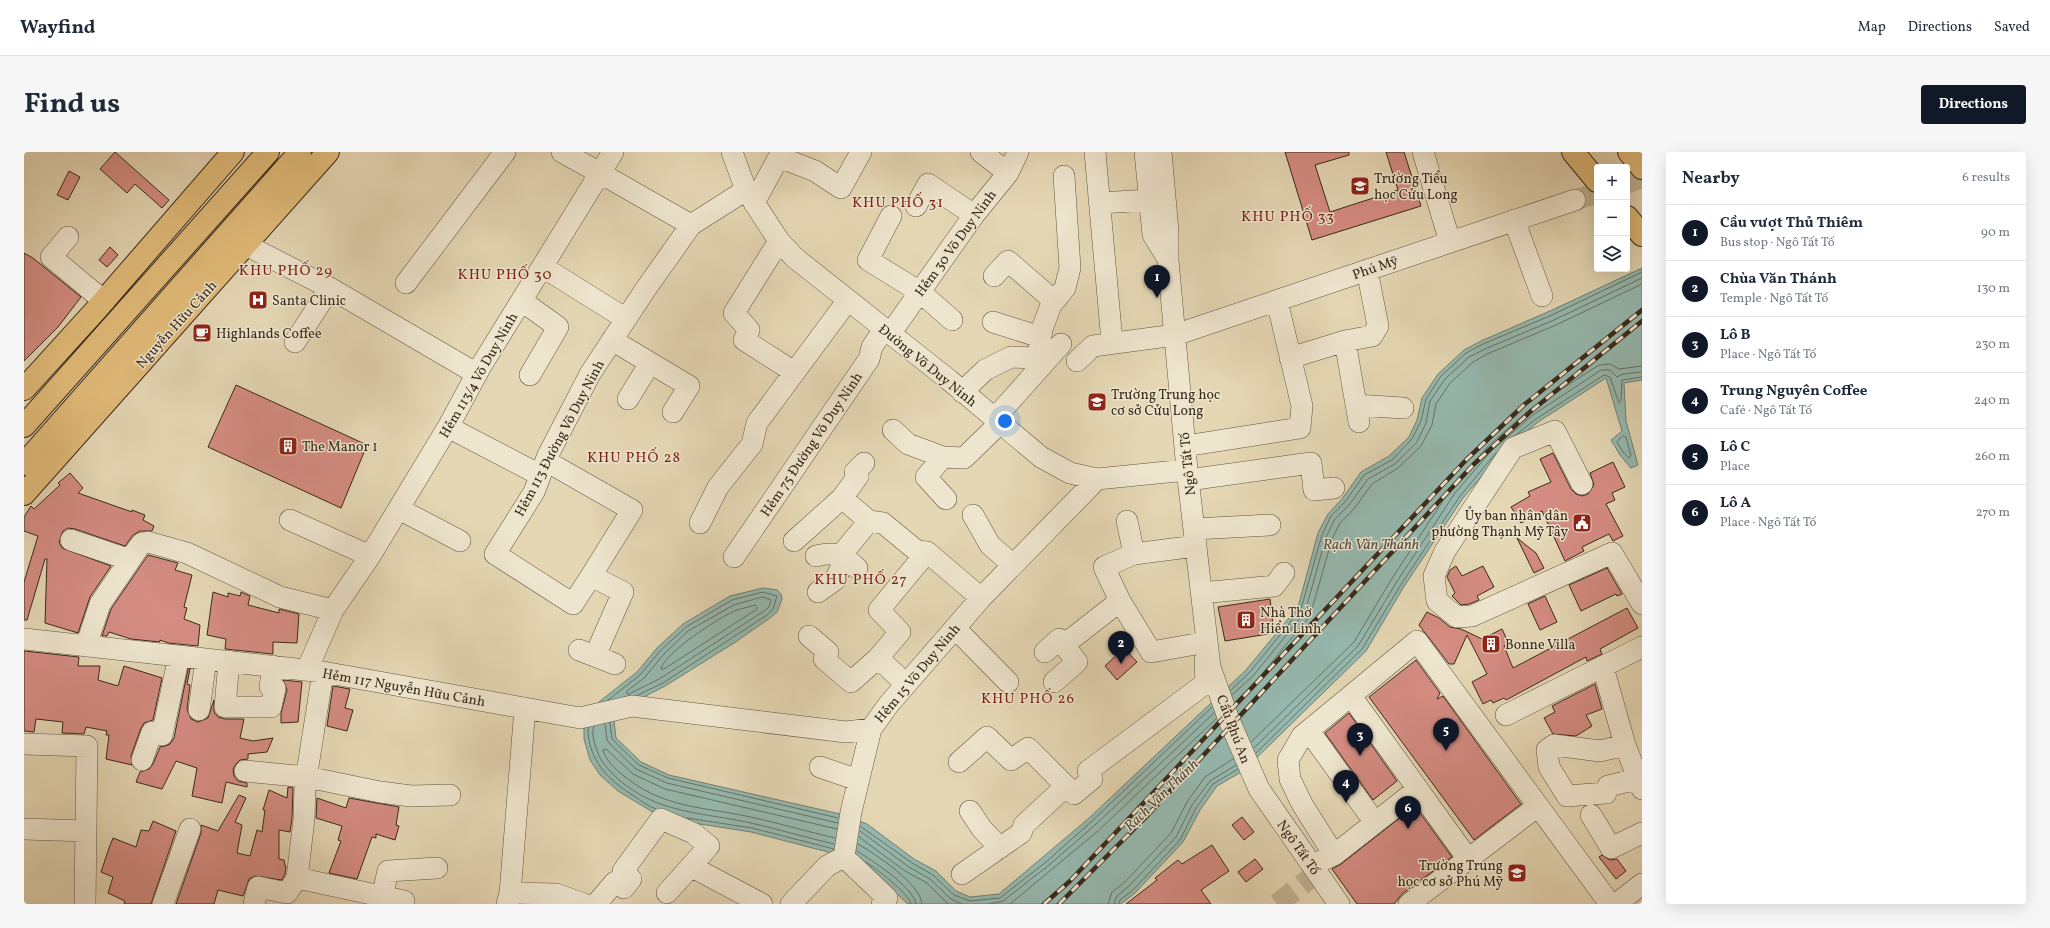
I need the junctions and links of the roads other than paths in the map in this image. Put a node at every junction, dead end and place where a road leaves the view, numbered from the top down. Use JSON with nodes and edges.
{"nodes":[{"id":1,"x":233,"y":152,"type":"edge"},
{"id":2,"x":268,"y":152,"type":"edge"},
{"id":3,"x":300,"y":152,"type":"edge"},
{"id":4,"x":328,"y":152,"type":"edge"},
{"id":5,"x":505,"y":152,"type":"edge"},
{"id":6,"x":562,"y":152,"type":"edge"},
{"id":7,"x":613,"y":152,"type":"edge"},
{"id":8,"x":732,"y":152,"type":"edge"},
{"id":9,"x":861,"y":152,"type":"edge"},
{"id":10,"x":981,"y":152,"type":"edge"},
{"id":11,"x":1018,"y":152,"type":"edge"},
{"id":12,"x":1095,"y":152,"type":"edge"},
{"id":13,"x":1145,"y":152,"type":"edge"},
{"id":14,"x":1161,"y":152,"type":"edge"},
{"id":15,"x":1176,"y":152,"type":"edge"},
{"id":16,"x":1423,"y":152,"type":"edge"},
{"id":17,"x":1573,"y":152,"type":"edge"},
{"id":18,"x":1629,"y":152,"type":"edge"},
{"id":19,"x":1642,"y":168,"type":"edge"},
{"id":20,"x":600,"y":173,"type":"junction"},
{"id":21,"x":1008,"y":173,"type":"junction"},
{"id":22,"x":1592,"y":175,"type":"edge"},
{"id":23,"x":1064,"y":176,"type":"dead end"},
{"id":24,"x":750,"y":196,"type":"junction"},
{"id":25,"x":193,"y":199,"type":"junction"},
{"id":26,"x":1149,"y":200,"type":"junction"},
{"id":27,"x":1575,"y":200,"type":"tunnel mouth"},
{"id":28,"x":1100,"y":204,"type":"junction"},
{"id":29,"x":916,"y":206,"type":"dead end"},
{"id":30,"x":974,"y":215,"type":"junction"},
{"id":31,"x":212,"y":216,"type":"junction"},
{"id":32,"x":891,"y":216,"type":"dead end"},
{"id":33,"x":1514,"y":220,"type":"junction"},
{"id":34,"x":1630,"y":221,"type":"edge"},
{"id":35,"x":691,"y":225,"type":"junction"},
{"id":36,"x":1642,"y":235,"type":"edge"},
{"id":37,"x":68,"y":237,"type":"dead end"},
{"id":38,"x":238,"y":238,"type":"junction"},
{"id":39,"x":779,"y":241,"type":"junction"},
{"id":40,"x":1450,"y":242,"type":"junction"},
{"id":41,"x":1168,"y":260,"type":"junction"},
{"id":42,"x":543,"y":267,"type":"junction"},
{"id":43,"x":1368,"y":270,"type":"junction"},
{"id":44,"x":994,"y":276,"type":"dead end"},
{"id":45,"x":406,"y":283,"type":"dead end"},
{"id":46,"x":330,"y":288,"type":"junction"},
{"id":47,"x":920,"y":292,"type":"junction"},
{"id":48,"x":1542,"y":296,"type":"dead end"},
{"id":49,"x":848,"y":300,"type":"junction"},
{"id":50,"x":104,"y":301,"type":"junction"},
{"id":51,"x":522,"y":301,"type":"junction"},
{"id":52,"x":1054,"y":301,"type":"junction"},
{"id":53,"x":1276,"y":301,"type":"junction"},
{"id":54,"x":626,"y":319,"type":"junction"},
{"id":55,"x":952,"y":320,"type":"dead end"},
{"id":56,"x":993,"y":322,"type":"dead end"},
{"id":57,"x":887,"y":331,"type":"junction"},
{"id":58,"x":1175,"y":335,"type":"junction"},
{"id":59,"x":1040,"y":337,"type":"junction"},
{"id":60,"x":612,"y":340,"type":"junction"},
{"id":61,"x":1345,"y":341,"type":"junction"},
{"id":62,"x":295,"y":342,"type":"dead end"},
{"id":63,"x":1112,"y":342,"type":"junction"},
{"id":64,"x":1062,"y":344,"type":"dead end"},
{"id":65,"x":1290,"y":358,"type":"junction"},
{"id":66,"x":1077,"y":362,"type":"dead end"},
{"id":67,"x":650,"y":363,"type":"junction"},
{"id":68,"x":1037,"y":365,"type":"junction"},
{"id":69,"x":794,"y":372,"type":"junction"},
{"id":70,"x":477,"y":374,"type":"junction"},
{"id":71,"x":530,"y":375,"type":"dead end"},
{"id":72,"x":24,"y":389,"type":"edge"},
{"id":73,"x":962,"y":392,"type":"junction"},
{"id":74,"x":628,"y":399,"type":"dead end"},
{"id":75,"x":1403,"y":408,"type":"dead end"},
{"id":76,"x":673,"y":412,"type":"dead end"},
{"id":77,"x":997,"y":421,"type":"junction"},
{"id":78,"x":24,"y":426,"type":"edge"},
{"id":79,"x":448,"y":427,"type":"junction"},
{"id":80,"x":893,"y":430,"type":"dead end"},
{"id":81,"x":1185,"y":446,"type":"junction"},
{"id":82,"x":943,"y":457,"type":"junction"},
{"id":83,"x":864,"y":463,"type":"dead end"},
{"id":84,"x":24,"y":464,"type":"edge"},
{"id":85,"x":543,"y":468,"type":"junction"},
{"id":86,"x":1187,"y":475,"type":"junction"},
{"id":87,"x":1097,"y":479,"type":"junction"},
{"id":88,"x":1582,"y":484,"type":"dead end"},
{"id":89,"x":1334,"y":488,"type":"dead end"},
{"id":90,"x":24,"y":494,"type":"edge"},
{"id":91,"x":842,"y":498,"type":"junction"},
{"id":92,"x":946,"y":499,"type":"dead end"},
{"id":93,"x":399,"y":509,"type":"junction"},
{"id":94,"x":973,"y":515,"type":"dead end"},
{"id":95,"x":290,"y":520,"type":"dead end"},
{"id":96,"x":869,"y":521,"type":"junction"},
{"id":97,"x":1127,"y":521,"type":"dead end"},
{"id":98,"x":700,"y":523,"type":"dead end"},
{"id":99,"x":1270,"y":525,"type":"dead end"},
{"id":100,"x":1195,"y":537,"type":"junction"},
{"id":101,"x":71,"y":540,"type":"dead end"},
{"id":102,"x":460,"y":541,"type":"dead end"},
{"id":103,"x":794,"y":541,"type":"dead end"},
{"id":104,"x":927,"y":552,"type":"junction"},
{"id":105,"x":1134,"y":554,"type":"junction"},
{"id":106,"x":370,"y":556,"type":"junction"},
{"id":107,"x":816,"y":556,"type":"dead end"},
{"id":108,"x":734,"y":557,"type":"dead end"},
{"id":109,"x":130,"y":560,"type":"junction"},
{"id":110,"x":850,"y":562,"type":"junction"},
{"id":111,"x":1012,"y":564,"type":"junction"},
{"id":112,"x":1284,"y":573,"type":"dead end"},
{"id":113,"x":591,"y":576,"type":"junction"},
{"id":114,"x":818,"y":592,"type":"dead end"},
{"id":115,"x":1201,"y":593,"type":"junction"},
{"id":116,"x":981,"y":598,"type":"junction"},
{"id":117,"x":1120,"y":601,"type":"junction"},
{"id":118,"x":1642,"y":604,"type":"edge"},
{"id":119,"x":333,"y":610,"type":"junction"},
{"id":120,"x":955,"y":628,"type":"junction"},
{"id":121,"x":808,"y":636,"type":"dead end"},
{"id":122,"x":24,"y":639,"type":"edge"},
{"id":123,"x":1207,"y":642,"type":"junction"},
{"id":124,"x":1065,"y":644,"type":"junction"},
{"id":125,"x":86,"y":646,"type":"junction"},
{"id":126,"x":1642,"y":648,"type":"edge"},
{"id":127,"x":1045,"y":652,"type":"dead end"},
{"id":128,"x":180,"y":656,"type":"junction"},
{"id":129,"x":878,"y":658,"type":"junction"},
{"id":130,"x":206,"y":659,"type":"junction"},
{"id":131,"x":229,"y":661,"type":"junction"},
{"id":132,"x":615,"y":664,"type":"dead end"},
{"id":133,"x":273,"y":666,"type":"junction"},
{"id":134,"x":1210,"y":667,"type":"joint"},
{"id":135,"x":1603,"y":667,"type":"junction"},
{"id":136,"x":315,"y":671,"type":"junction"},
{"id":137,"x":1008,"y":682,"type":"dead end"},
{"id":138,"x":1054,"y":682,"type":"dead end"},
{"id":139,"x":906,"y":684,"type":"junction"},
{"id":140,"x":1351,"y":696,"type":"junction"},
{"id":141,"x":525,"y":708,"type":"junction"},
{"id":142,"x":199,"y":710,"type":"dead end"},
{"id":143,"x":1506,"y":716,"type":"dead end"},
{"id":144,"x":580,"y":718,"type":"joint"},
{"id":145,"x":871,"y":729,"type":"junction"},
{"id":146,"x":1309,"y":730,"type":"junction"},
{"id":147,"x":24,"y":744,"type":"edge"},
{"id":148,"x":1625,"y":745,"type":"junction"},
{"id":149,"x":142,"y":760,"type":"dead end"},
{"id":150,"x":959,"y":762,"type":"dead end"},
{"id":151,"x":820,"y":767,"type":"dead end"},
{"id":152,"x":245,"y":771,"type":"dead end"},
{"id":153,"x":307,"y":776,"type":"junction"},
{"id":154,"x":858,"y":780,"type":"junction"},
{"id":155,"x":1414,"y":784,"type":"junction"},
{"id":156,"x":1640,"y":784,"type":"edge"},
{"id":157,"x":1066,"y":786,"type":"junction"},
{"id":158,"x":1259,"y":789,"type":"joint"},
{"id":159,"x":450,"y":795,"type":"dead end"},
{"id":160,"x":1538,"y":806,"type":"junction"},
{"id":161,"x":970,"y":811,"type":"dead end"},
{"id":162,"x":1368,"y":813,"type":"junction"},
{"id":163,"x":1591,"y":815,"type":"dead end"},
{"id":164,"x":24,"y":829,"type":"edge"},
{"id":165,"x":190,"y":829,"type":"dead end"},
{"id":166,"x":86,"y":830,"type":"junction"},
{"id":167,"x":1642,"y":833,"type":"edge"},
{"id":168,"x":1000,"y":848,"type":"junction"},
{"id":169,"x":1331,"y":850,"type":"junction"},
{"id":170,"x":844,"y":857,"type":"junction"},
{"id":171,"x":1468,"y":859,"type":"junction"},
{"id":172,"x":1312,"y":865,"type":"junction"},
{"id":173,"x":692,"y":867,"type":"junction"},
{"id":174,"x":437,"y":868,"type":"dead end"},
{"id":175,"x":962,"y":874,"type":"dead end"},
{"id":176,"x":297,"y":878,"type":"junction"},
{"id":177,"x":1642,"y":884,"type":"edge"},
{"id":178,"x":667,"y":894,"type":"dead end"},
{"id":179,"x":335,"y":895,"type":"edge"},
{"id":180,"x":382,"y":897,"type":"junction"},
{"id":181,"x":509,"y":898,"type":"edge"},
{"id":182,"x":404,"y":902,"type":"dead end"},
{"id":183,"x":85,"y":904,"type":"edge"},
{"id":184,"x":163,"y":904,"type":"edge"},
{"id":185,"x":254,"y":904,"type":"edge"},
{"id":186,"x":584,"y":904,"type":"edge"},
{"id":187,"x":596,"y":904,"type":"edge"},
{"id":188,"x":762,"y":904,"type":"edge"},
{"id":189,"x":791,"y":904,"type":"edge"},
{"id":190,"x":882,"y":904,"type":"edge"},
{"id":191,"x":1339,"y":904,"type":"edge"},
{"id":192,"x":1409,"y":904,"type":"edge"},
{"id":193,"x":1610,"y":904,"type":"edge"},
{"id":194,"x":1616,"y":904,"type":"edge"}],
"edges":[{"from":1,"to":25,"type":"main road"},
{"from":2,"to":31,"type":"main road"},
{"from":3,"to":38,"type":"main road","name":"Nguyễn Hữu Cảnh"},
{"from":4,"to":38,"type":"main road","name":"Nguyễn Hữu Cảnh"},
{"from":5,"to":45,"type":"street"},
{"from":6,"to":20,"type":"street"},
{"from":7,"to":20,"type":"street","name":"Hẻm 113/4 Võ Duy Ninh"},
{"from":8,"to":24,"type":"street","name":"Đường Võ Duy Ninh"},
{"from":9,"to":24,"type":"street"},
{"from":10,"to":21,"type":"street"},
{"from":11,"to":21,"type":"street","name":"Hẻm 30 Võ Duy Ninh"},
{"from":12,"to":28,"type":"street"},
{"from":13,"to":26,"type":"street","name":"Ngô Tất Tố"},
{"from":14,"to":41,"type":"street","name":"Ngô Tất Tố"},
{"from":15,"to":41,"type":"street"},
{"from":16,"to":40,"type":"street"},
{"from":17,"to":22,"type":"main road"},
{"from":18,"to":19,"type":"main road"},
{"from":20,"to":35,"type":"street"},
{"from":20,"to":42,"type":"street","name":"Hẻm 113/4 Võ Duy Ninh"},
{"from":21,"to":30,"type":"street","name":"Hẻm 30 Võ Duy Ninh"},
{"from":23,"to":52,"type":"street"},
{"from":24,"to":35,"type":"street","name":"Hẻm 113 Đường Võ Duy Ninh"},
{"from":24,"to":39,"type":"street","name":"Đường Võ Duy Ninh"},
{"from":25,"to":31,"type":"main road"},
{"from":25,"to":50,"type":"main road"},
{"from":26,"to":28,"type":"street"},
{"from":26,"to":41,"type":"street","name":"Ngô Tất Tố"},
{"from":27,"to":33,"type":"street","name":"Phú Mỹ"},
{"from":28,"to":63,"type":"street"},
{"from":29,"to":30,"type":"street"},
{"from":30,"to":47,"type":"street","name":"Hẻm 30 Võ Duy Ninh"},
{"from":31,"to":38,"type":"main road"},
{"from":31,"to":78,"type":"main road"},
{"from":32,"to":47,"type":"street"},
{"from":33,"to":40,"type":"street","name":"Phú Mỹ"},
{"from":33,"to":48,"type":"street"},
{"from":34,"to":36,"type":"main road"},
{"from":35,"to":54,"type":"street","name":"Hẻm 113 Đường Võ Duy Ninh"},
{"from":37,"to":50,"type":"street"},
{"from":38,"to":46,"type":"street"},
{"from":38,"to":84,"type":"main road","name":"Nguyễn Hữu Cảnh"},
{"from":38,"to":90,"type":"main road","name":"Nguyễn Hữu Cảnh"},
{"from":39,"to":49,"type":"street","name":"Đường Võ Duy Ninh"},
{"from":39,"to":69,"type":"street"},
{"from":40,"to":43,"type":"street","name":"Phú Mỹ"},
{"from":41,"to":58,"type":"street","name":"Ngô Tất Tố"},
{"from":42,"to":51,"type":"street","name":"Hẻm 113/4 Võ Duy Ninh"},
{"from":42,"to":54,"type":"street"},
{"from":43,"to":53,"type":"street","name":"Phú Mỹ"},
{"from":43,"to":61,"type":"street"},
{"from":44,"to":52,"type":"street"},
{"from":46,"to":62,"type":"street"},
{"from":46,"to":70,"type":"street"},
{"from":47,"to":55,"type":"street"},
{"from":47,"to":57,"type":"street","name":"Hẻm 30 Võ Duy Ninh"},
{"from":49,"to":57,"type":"street","name":"Đường Võ Duy Ninh"},
{"from":49,"to":69,"type":"street"},
{"from":50,"to":72,"type":"main road"},
{"from":51,"to":70,"type":"street","name":"Hẻm 113/4 Võ Duy Ninh"},
{"from":51,"to":71,"type":"street"},
{"from":52,"to":59,"type":"street"},
{"from":53,"to":58,"type":"street","name":"Phú Mỹ"},
{"from":53,"to":65,"type":"street"},
{"from":54,"to":60,"type":"street","name":"Hẻm 113 Đường Võ Duy Ninh"},
{"from":56,"to":59,"type":"street"},
{"from":57,"to":73,"type":"street","name":"Đường Võ Duy Ninh"},
{"from":57,"to":108,"type":"street","name":"Hẻm 75 Đường Võ Duy Ninh"},
{"from":58,"to":63,"type":"street","name":"Phú Mỹ"},
{"from":58,"to":81,"type":"street","name":"Ngô Tất Tố"},
{"from":59,"to":68,"type":"street"},
{"from":60,"to":67,"type":"street"},
{"from":60,"to":85,"type":"street","name":"Hẻm 113 Đường Võ Duy Ninh"},
{"from":61,"to":65,"type":"street"},
{"from":61,"to":75,"type":"street"},
{"from":63,"to":66,"type":"street","name":"Phú Mỹ"},
{"from":64,"to":68,"type":"street"},
{"from":65,"to":81,"type":"street"},
{"from":67,"to":74,"type":"street"},
{"from":67,"to":76,"type":"street"},
{"from":68,"to":73,"type":"street"},
{"from":68,"to":77,"type":"street"},
{"from":69,"to":98,"type":"street"},
{"from":70,"to":79,"type":"street","name":"Hẻm 113/4 Võ Duy Ninh"},
{"from":73,"to":77,"type":"street","name":"Đường Võ Duy Ninh"},
{"from":77,"to":82,"type":"street"},
{"from":77,"to":87,"type":"street","name":"Đường Võ Duy Ninh"},
{"from":79,"to":85,"type":"street"},
{"from":79,"to":93,"type":"street","name":"Hẻm 113/4 Võ Duy Ninh"},
{"from":80,"to":82,"type":"street"},
{"from":81,"to":86,"type":"street","name":"Ngô Tất Tố"},
{"from":82,"to":92,"type":"street"},
{"from":83,"to":91,"type":"street"},
{"from":85,"to":113,"type":"street"},
{"from":85,"to":113,"type":"street","name":"Hẻm 113 Đường Võ Duy Ninh"},
{"from":86,"to":87,"type":"street","name":"Đường Võ Duy Ninh"},
{"from":86,"to":89,"type":"street","name":"Đường Võ Duy Ninh"},
{"from":86,"to":100,"type":"street","name":"Ngô Tất Tố"},
{"from":87,"to":111,"type":"street","name":"Hẻm 15 Võ Duy Ninh"},
{"from":88,"to":118,"type":"street"},
{"from":91,"to":96,"type":"street"},
{"from":91,"to":103,"type":"street"},
{"from":93,"to":102,"type":"street"},
{"from":93,"to":106,"type":"street","name":"Hẻm 113/4 Võ Duy Ninh"},
{"from":94,"to":111,"type":"street"},
{"from":95,"to":106,"type":"street"},
{"from":96,"to":104,"type":"street"},
{"from":96,"to":110,"type":"street"},
{"from":97,"to":105,"type":"street"},
{"from":99,"to":100,"type":"street"},
{"from":100,"to":105,"type":"street"},
{"from":100,"to":115,"type":"street","name":"Ngô Tất Tố"},
{"from":101,"to":109,"type":"street"},
{"from":104,"to":116,"type":"street"},
{"from":104,"to":129,"type":"street"},
{"from":105,"to":117,"type":"street"},
{"from":106,"to":119,"type":"street","name":"Hẻm 113/4 Võ Duy Ninh"},
{"from":107,"to":110,"type":"street"},
{"from":109,"to":119,"type":"street"},
{"from":109,"to":125,"type":"street"},
{"from":110,"to":114,"type":"street"},
{"from":111,"to":116,"type":"street","name":"Hẻm 15 Võ Duy Ninh"},
{"from":112,"to":115,"type":"street"},
{"from":113,"to":132,"type":"street"},
{"from":115,"to":123,"type":"street","name":"Ngô Tất Tố"},
{"from":116,"to":120,"type":"street","name":"Hẻm 15 Võ Duy Ninh"},
{"from":117,"to":123,"type":"street"},
{"from":117,"to":124,"type":"street"},
{"from":119,"to":136,"type":"street","name":"Hẻm 113/4 Võ Duy Ninh"},
{"from":120,"to":137,"type":"street"},
{"from":120,"to":139,"type":"street","name":"Hẻm 15 Võ Duy Ninh"},
{"from":121,"to":129,"type":"street"},
{"from":122,"to":125,"type":"street","name":"Hẻm 117 Nguyễn Hữu Cảnh"},
{"from":123,"to":134,"type":"street","name":"Ngô Tất Tố"},
{"from":123,"to":157,"type":"street"},
{"from":124,"to":127,"type":"street"},
{"from":124,"to":138,"type":"street"},
{"from":125,"to":128,"type":"street","name":"Hẻm 117 Nguyễn Hữu Cảnh"},
{"from":126,"to":135,"type":"street"},
{"from":128,"to":130,"type":"street","name":"Hẻm 117 Nguyễn Hữu Cảnh"},
{"from":128,"to":149,"type":"street"},
{"from":129,"to":139,"type":"street"},
{"from":130,"to":131,"type":"street","name":"Hẻm 117 Nguyễn Hữu Cảnh"},
{"from":130,"to":142,"type":"street"},
{"from":131,"to":133,"type":"street","name":"Hẻm 117 Nguyễn Hữu Cảnh"},
{"from":131,"to":133,"type":"street"},
{"from":133,"to":136,"type":"street","name":"Hẻm 117 Nguyễn Hữu Cảnh"},
{"from":134,"to":158,"type":"street","name":"Cầu Phú An"},
{"from":135,"to":143,"type":"street"},
{"from":135,"to":148,"type":"street"},
{"from":136,"to":141,"type":"street","name":"Hẻm 117 Nguyễn Hữu Cảnh"},
{"from":136,"to":153,"type":"street","name":"Hẻm 113/4 Võ Duy Ninh"},
{"from":139,"to":145,"type":"street","name":"Hẻm 15 Võ Duy Ninh"},
{"from":140,"to":146,"type":"street"},
{"from":140,"to":155,"type":"street"},
{"from":140,"to":160,"type":"street"},
{"from":141,"to":144,"type":"street","name":"Hẻm 117 Nguyễn Hữu Cảnh"},
{"from":141,"to":181,"type":"street"},
{"from":144,"to":145,"type":"street","name":"Hẻm 15 Võ Duy Ninh"},
{"from":145,"to":154,"type":"street"},
{"from":146,"to":162,"type":"street"},
{"from":146,"to":169,"type":"street"},
{"from":147,"to":166,"type":"street"},
{"from":148,"to":156,"type":"street"},
{"from":148,"to":156,"type":"street"},
{"from":150,"to":157,"type":"street"},
{"from":151,"to":154,"type":"street"},
{"from":152,"to":153,"type":"street"},
{"from":153,"to":159,"type":"street"},
{"from":153,"to":176,"type":"street","name":"Hẻm 113/4 Võ Duy Ninh"},
{"from":154,"to":170,"type":"street"},
{"from":155,"to":162,"type":"street"},
{"from":155,"to":169,"type":"street"},
{"from":155,"to":171,"type":"street"},
{"from":157,"to":168,"type":"street"},
{"from":158,"to":172,"type":"street","name":"Ngô Tất Tố"},
{"from":160,"to":171,"type":"street"},
{"from":160,"to":193,"type":"street"},
{"from":161,"to":168,"type":"street"},
{"from":162,"to":169,"type":"street"},
{"from":163,"to":167,"type":"street"},
{"from":164,"to":166,"type":"street"},
{"from":165,"to":184,"type":"street"},
{"from":166,"to":183,"type":"street"},
{"from":168,"to":175,"type":"street"},
{"from":169,"to":172,"type":"street"},
{"from":170,"to":189,"type":"street"},
{"from":170,"to":190,"type":"street"},
{"from":171,"to":192,"type":"street"},
{"from":172,"to":191,"type":"street","name":"Ngô Tất Tố"},
{"from":173,"to":178,"type":"street"},
{"from":173,"to":187,"type":"street"},
{"from":173,"to":188,"type":"street"},
{"from":174,"to":180,"type":"street"},
{"from":176,"to":179,"type":"street"},
{"from":176,"to":185,"type":"street"},
{"from":177,"to":194,"type":"street"},
{"from":179,"to":180,"type":"street"},
{"from":180,"to":182,"type":"street"},
{"from":181,"to":186,"type":"street"}]}
